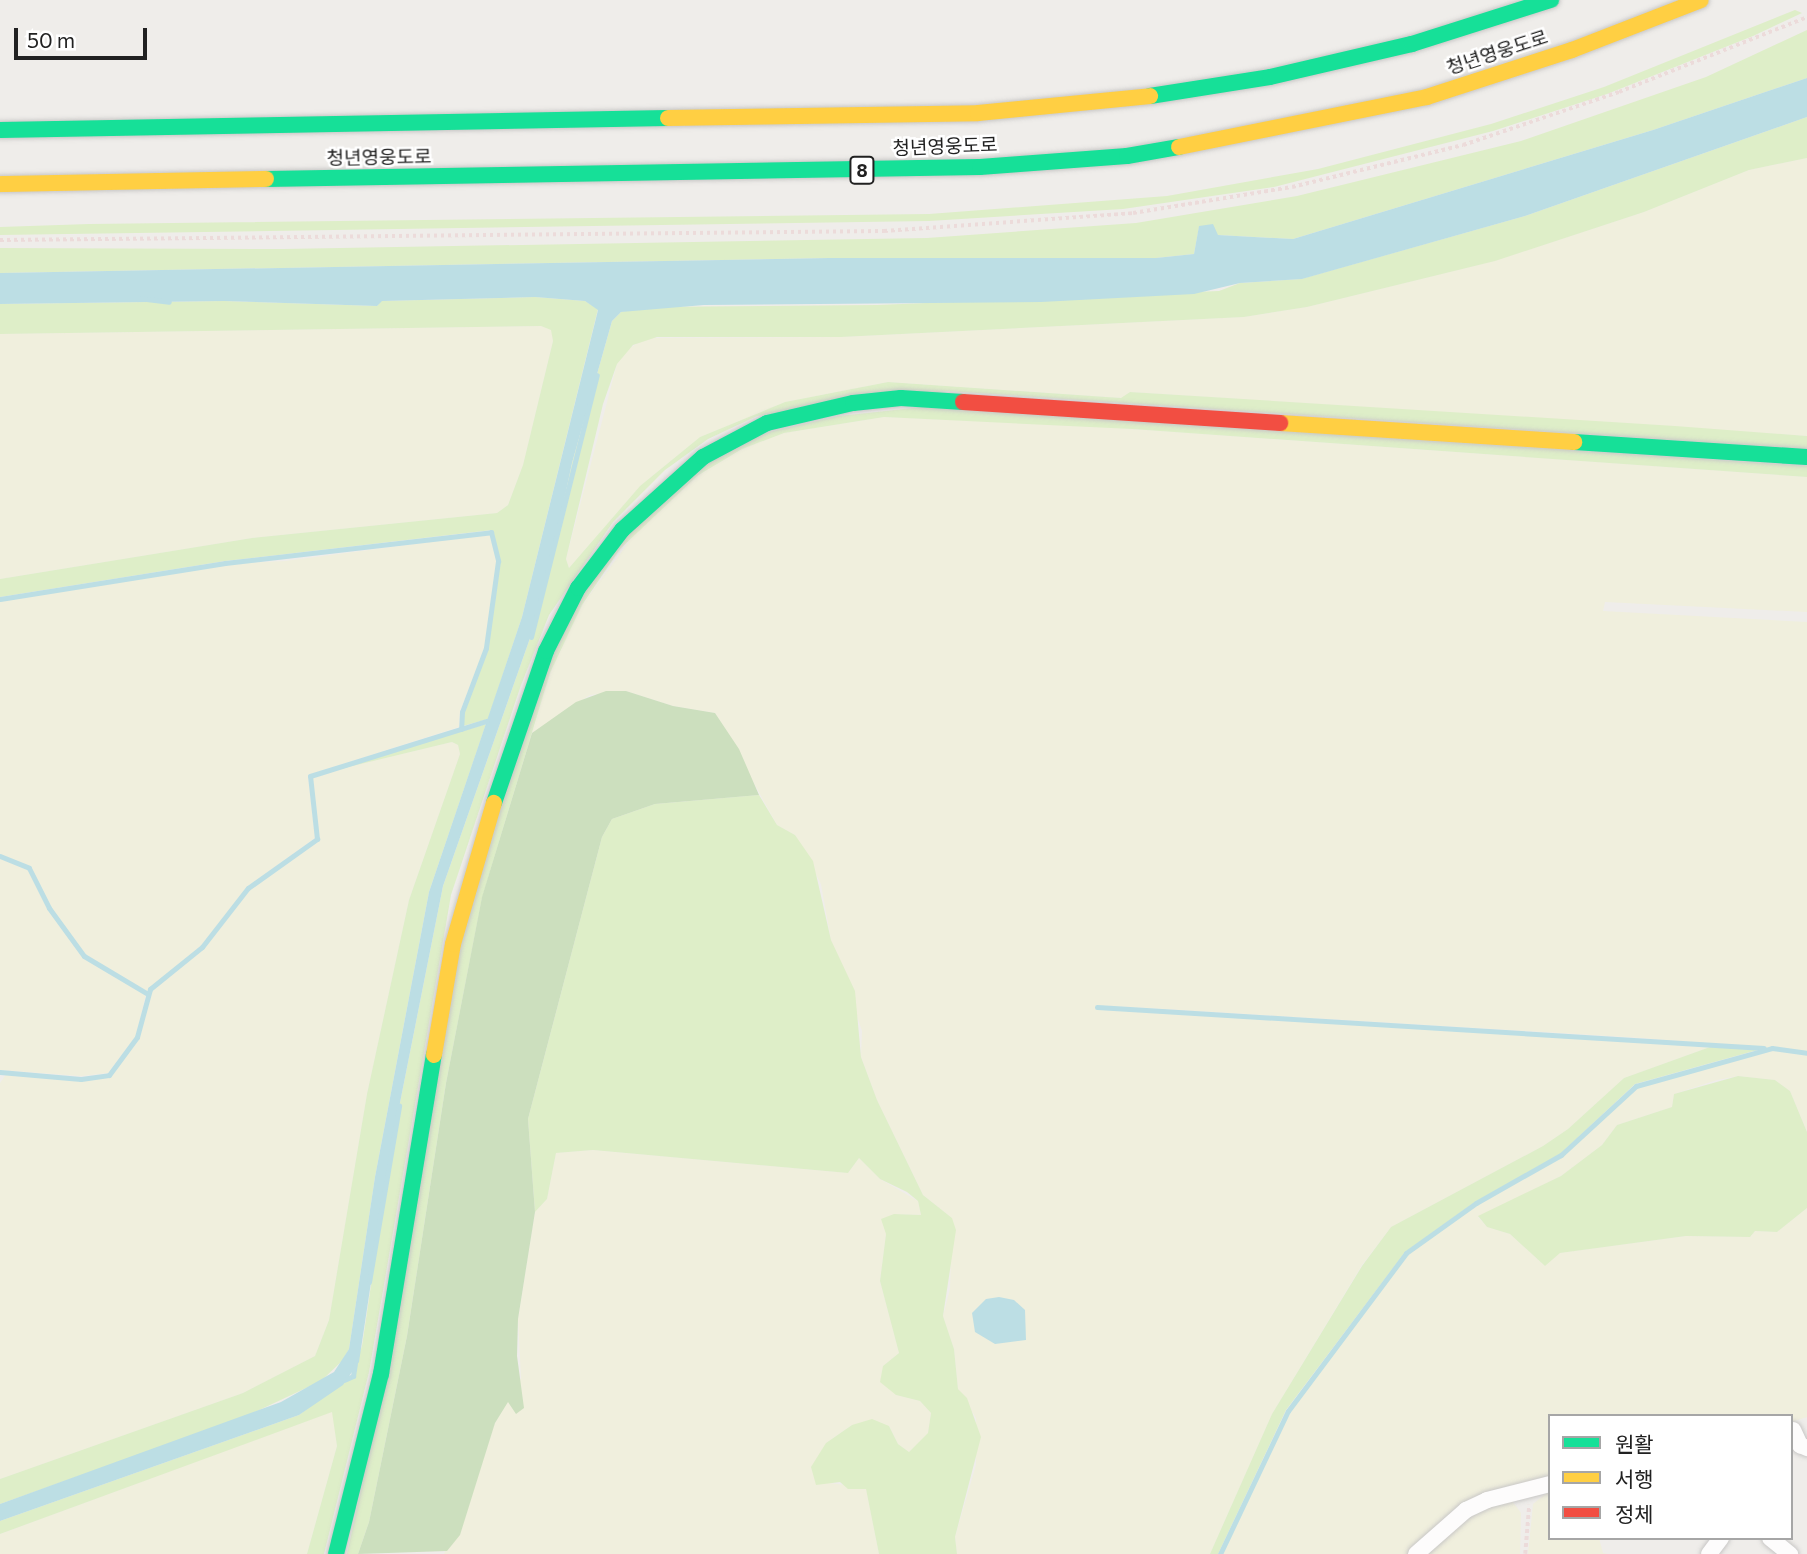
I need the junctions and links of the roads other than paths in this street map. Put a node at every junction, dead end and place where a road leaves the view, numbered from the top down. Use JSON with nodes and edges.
{"nodes":[{"id":1,"x":1551,"y":0,"type":"edge"},
{"id":2,"x":1702,"y":0,"type":"edge"},
{"id":3,"x":0,"y":130,"type":"edge"},
{"id":4,"x":0,"y":184,"type":"edge"},
{"id":5,"x":1807,"y":457,"type":"edge"},
{"id":6,"x":1797,"y":1428,"type":"edge"},
{"id":7,"x":1807,"y":1448,"type":"edge"},
{"id":8,"x":1548,"y":1485,"type":"edge"},
{"id":9,"x":1772,"y":1540,"type":"edge"},
{"id":10,"x":336,"y":1554,"type":"edge"},
{"id":11,"x":1416,"y":1554,"type":"edge"},
{"id":12,"x":1790,"y":1554,"type":"edge"}],
"edges":[{"from":1,"to":3,"type":"main road","name":"청년영웅도로"},
{"from":2,"to":4,"type":"main road","name":"청년영웅도로","number":"8"},
{"from":5,"to":10,"type":"main road"},
{"from":6,"to":7,"type":"street"},
{"from":8,"to":11,"type":"street"},
{"from":9,"to":12,"type":"street"}]}
